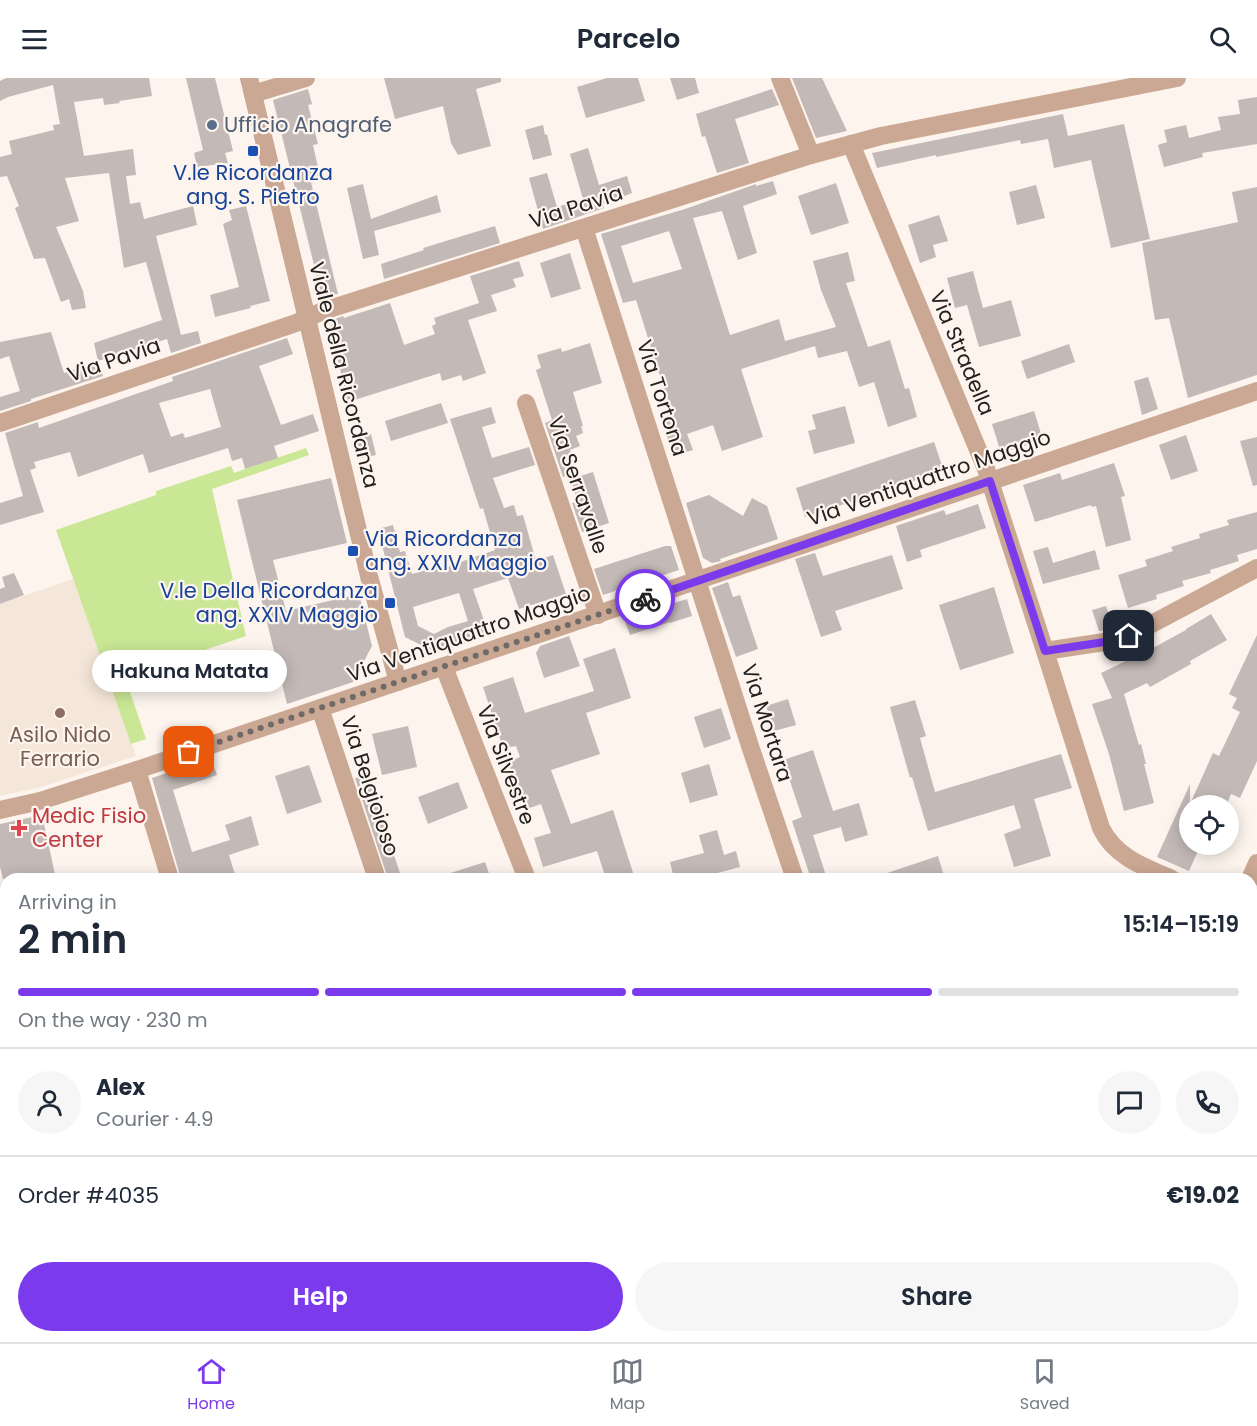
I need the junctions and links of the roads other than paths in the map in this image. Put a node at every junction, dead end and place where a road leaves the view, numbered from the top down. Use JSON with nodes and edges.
{"nodes":[{"id":1,"x":306,"y":78,"type":"edge"},
{"id":2,"x":780,"y":78,"type":"edge"},
{"id":3,"x":1177,"y":78,"type":"edge"},
{"id":4,"x":251,"y":86,"type":"edge"},
{"id":5,"x":851,"y":144,"type":"junction"},
{"id":6,"x":811,"y":155,"type":"junction"},
{"id":7,"x":584,"y":228,"type":"junction"},
{"id":8,"x":308,"y":318,"type":"junction"},
{"id":9,"x":1257,"y":391,"type":"edge"},
{"id":10,"x":526,"y":403,"type":"dead end"},
{"id":11,"x":0,"y":423,"type":"edge"},
{"id":12,"x":990,"y":481,"type":"junction"},
{"id":13,"x":1257,"y":568,"type":"edge"},
{"id":14,"x":697,"y":581,"type":"junction"},
{"id":15,"x":598,"y":615,"type":"junction"},
{"id":16,"x":1045,"y":651,"type":"junction"},
{"id":17,"x":444,"y":667,"type":"junction"},
{"id":18,"x":398,"y":682,"type":"junction"},
{"id":19,"x":320,"y":708,"type":"junction"},
{"id":20,"x":137,"y":770,"type":"junction"},
{"id":21,"x":0,"y":810,"type":"edge"},
{"id":22,"x":168,"y":873,"type":"edge"},
{"id":23,"x":375,"y":873,"type":"edge"},
{"id":24,"x":525,"y":873,"type":"edge"},
{"id":25,"x":793,"y":873,"type":"edge"},
{"id":26,"x":1159,"y":873,"type":"edge"}],
"edges":[{"from":1,"to":4,"type":"street"},
{"from":2,"to":6,"type":"street"},
{"from":3,"to":5,"type":"street","name":"Via Pavia"},
{"from":4,"to":8,"type":"street","name":"Viale della Ricordanza"},
{"from":5,"to":6,"type":"street","name":"Via Pavia"},
{"from":5,"to":12,"type":"street","name":"Via Stradella"},
{"from":6,"to":7,"type":"street","name":"Via Pavia"},
{"from":7,"to":8,"type":"street","name":"Via Pavia"},
{"from":7,"to":14,"type":"street","name":"Via Tortona"},
{"from":8,"to":11,"type":"street","name":"Via Pavia"},
{"from":8,"to":18,"type":"street","name":"Viale della Ricordanza"},
{"from":9,"to":12,"type":"street","name":"Via Ventiquattro Maggio"},
{"from":10,"to":15,"type":"street","name":"Via Serravalle"},
{"from":12,"to":14,"type":"street","name":"Via Ventiquattro Maggio"},
{"from":12,"to":16,"type":"street","name":"Via Stradella"},
{"from":13,"to":16,"type":"street"},
{"from":14,"to":15,"type":"street","name":"Via Ventiquattro Maggio"},
{"from":14,"to":25,"type":"street","name":"Via Mortara"},
{"from":15,"to":17,"type":"street","name":"Via Ventiquattro Maggio"},
{"from":16,"to":26,"type":"street","name":"Via Stradella"},
{"from":17,"to":18,"type":"street","name":"Via Ventiquattro Maggio"},
{"from":17,"to":24,"type":"street","name":"Via Silvestre"},
{"from":18,"to":19,"type":"street","name":"Via Ventiquattro Maggio"},
{"from":19,"to":20,"type":"street","name":"Via Ventiquattro Maggio"},
{"from":19,"to":23,"type":"street","name":"Via Belgioioso"},
{"from":20,"to":21,"type":"street","name":"Via Ventiquattro Maggio"},
{"from":20,"to":22,"type":"street"}]}
